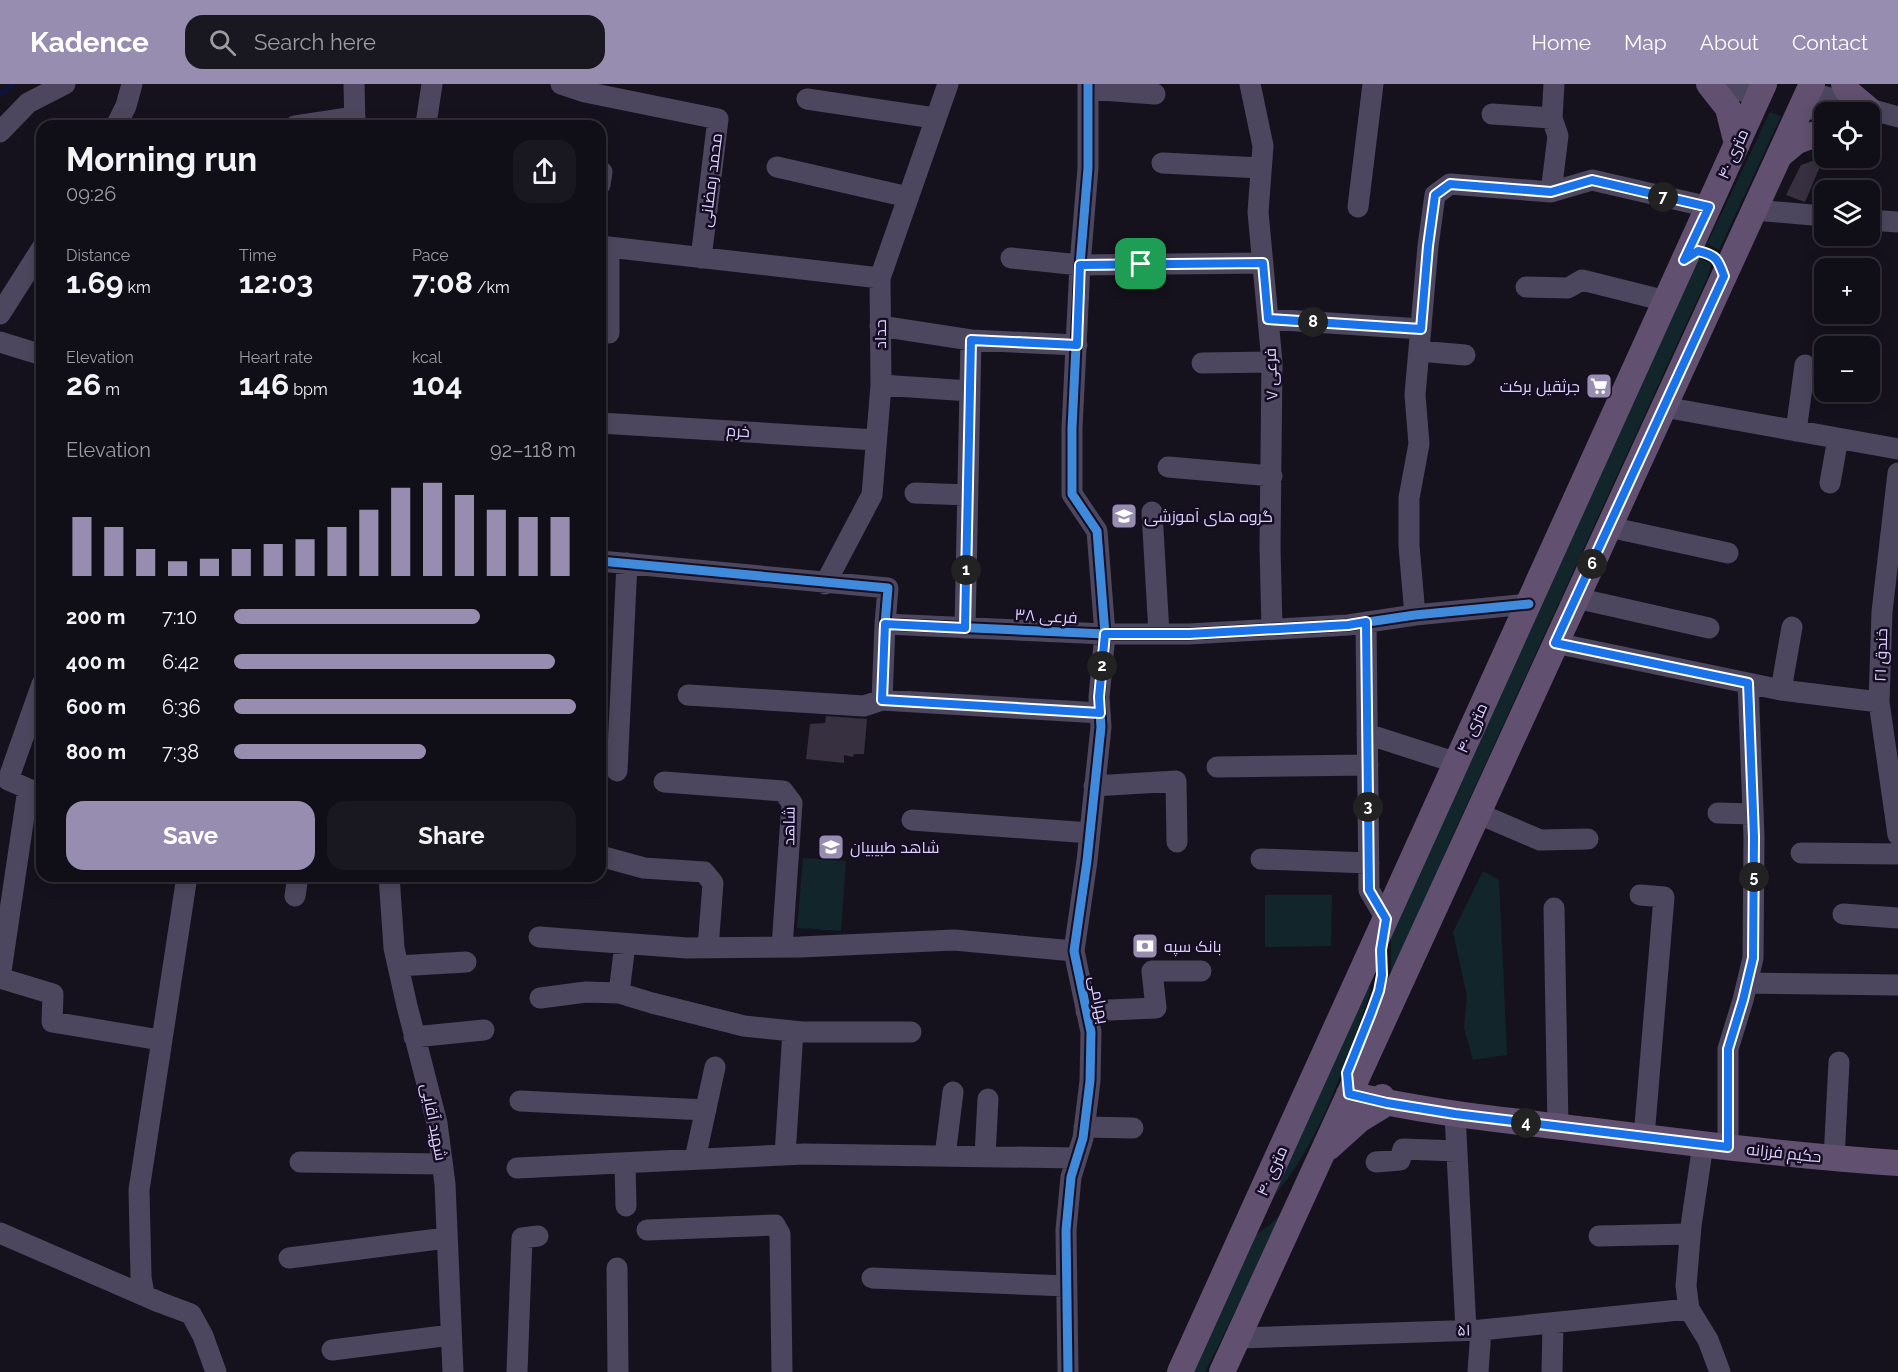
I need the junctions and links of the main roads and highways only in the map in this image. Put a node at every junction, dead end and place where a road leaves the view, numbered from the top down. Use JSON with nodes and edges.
{"nodes":[{"id":1,"x":1709,"y":84,"type":"edge"},
{"id":2,"x":1844,"y":84,"type":"edge"},
{"id":3,"x":1767,"y":88,"type":"edge"},
{"id":4,"x":1807,"y":94,"type":"edge"},
{"id":5,"x":1857,"y":102,"type":"edge"},
{"id":6,"x":1814,"y":134,"type":"edge"},
{"id":7,"x":1737,"y":144,"type":"junction"},
{"id":8,"x":1780,"y":155,"type":"junction"},
{"id":9,"x":1684,"y":260,"type":"junction"},
{"id":10,"x":1724,"y":276,"type":"junction"},
{"id":11,"x":1386,"y":919,"type":"junction"},
{"id":12,"x":1369,"y":1048,"type":"junction"},
{"id":13,"x":1349,"y":1094,"type":"junction"},
{"id":14,"x":1387,"y":1103,"type":"junction"},
{"id":15,"x":1320,"y":1156,"type":"junction"},
{"id":16,"x":1898,"y":1163,"type":"edge"},
{"id":17,"x":1244,"y":1231,"type":"junction"},
{"id":18,"x":1180,"y":1372,"type":"edge"},
{"id":19,"x":1222,"y":1372,"type":"edge"}],
"edges":[{"from":1,"to":7,"type":"main road"},
{"from":2,"to":5,"type":"main road"},
{"from":3,"to":4,"type":"main road"},
{"from":3,"to":7,"type":"main road","name":"۴۰ متری"},
{"from":4,"to":8,"type":"main road"},
{"from":6,"to":8,"type":"main road"},
{"from":7,"to":9,"type":"main road","name":"۴۰ متری"},
{"from":8,"to":10,"type":"main road"},
{"from":9,"to":10,"type":"main road"},
{"from":9,"to":11,"type":"main road","name":"۴۰ متری"},
{"from":10,"to":12,"type":"main road"},
{"from":11,"to":13,"type":"main road"},
{"from":11,"to":17,"type":"main road","name":"۴۰ متری"},
{"from":12,"to":13,"type":"main road"},
{"from":12,"to":14,"type":"main road"},
{"from":13,"to":14,"type":"main road","name":"حکیم فرزانه"},
{"from":13,"to":15,"type":"main road"},
{"from":13,"to":17,"type":"main road"},
{"from":14,"to":15,"type":"main road"},
{"from":14,"to":16,"type":"main road","name":"حکیم فرزانه"},
{"from":15,"to":19,"type":"main road"},
{"from":17,"to":18,"type":"main road","name":"۴۰ متری"}]}
